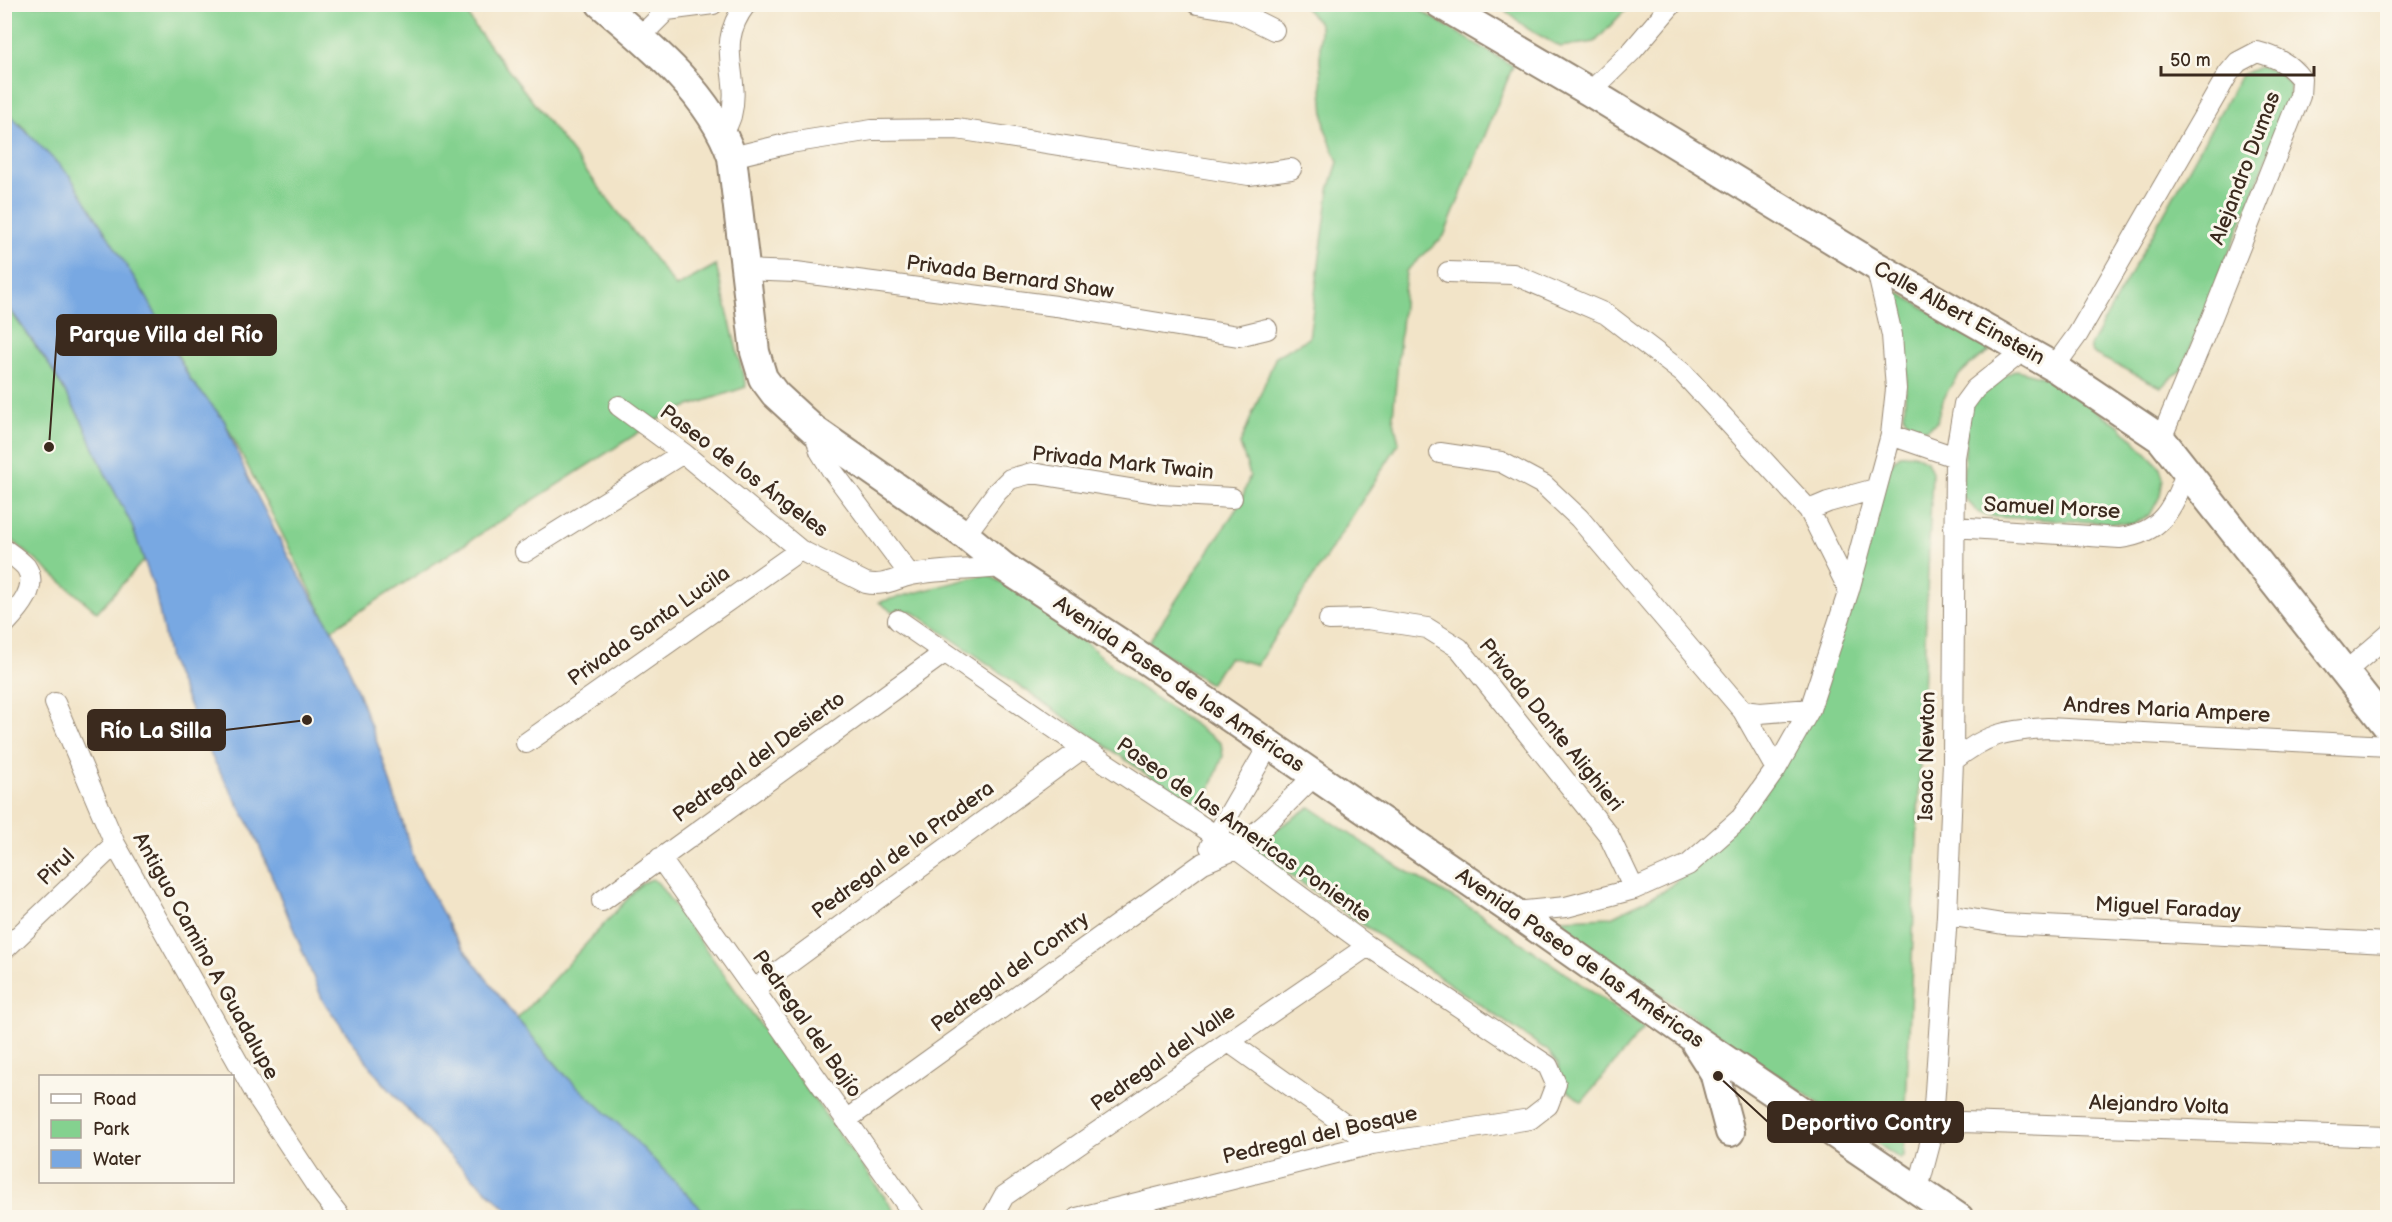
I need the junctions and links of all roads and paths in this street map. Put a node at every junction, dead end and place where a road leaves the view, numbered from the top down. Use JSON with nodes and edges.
{"nodes":[{"id":1,"x":601,"y":4,"type":"edge"},
{"id":2,"x":713,"y":4,"type":"edge"},
{"id":3,"x":746,"y":4,"type":"edge"},
{"id":4,"x":1197,"y":4,"type":"edge"},
{"id":5,"x":1672,"y":4,"type":"edge"},
{"id":6,"x":664,"y":7,"type":"edge"},
{"id":7,"x":1455,"y":8,"type":"edge"},
{"id":8,"x":1274,"y":30,"type":"dead end"},
{"id":9,"x":640,"y":37,"type":"junction"},
{"id":10,"x":1590,"y":92,"type":"junction"},
{"id":11,"x":728,"y":145,"type":"junction"},
{"id":12,"x":1291,"y":169,"type":"dead end"},
{"id":13,"x":1876,"y":267,"type":"junction"},
{"id":14,"x":746,"y":270,"type":"junction"},
{"id":15,"x":1449,"y":272,"type":"dead end"},
{"id":16,"x":1267,"y":329,"type":"dead end"},
{"id":17,"x":2025,"y":350,"type":"junction"},
{"id":18,"x":2054,"y":367,"type":"junction"},
{"id":19,"x":618,"y":406,"type":"dead end"},
{"id":20,"x":814,"y":430,"type":"junction"},
{"id":21,"x":1891,"y":435,"type":"junction"},
{"id":22,"x":2161,"y":439,"type":"junction"},
{"id":23,"x":683,"y":453,"type":"junction"},
{"id":24,"x":1440,"y":453,"type":"dead end"},
{"id":25,"x":1955,"y":457,"type":"junction"},
{"id":26,"x":2186,"y":473,"type":"junction"},
{"id":27,"x":1875,"y":489,"type":"junction"},
{"id":28,"x":1232,"y":498,"type":"dead end"},
{"id":29,"x":1809,"y":510,"type":"junction"},
{"id":30,"x":1954,"y":527,"type":"junction"},
{"id":31,"x":965,"y":535,"type":"junction"},
{"id":32,"x":4,"y":549,"type":"edge"},
{"id":33,"x":800,"y":549,"type":"junction"},
{"id":34,"x":525,"y":552,"type":"dead end"},
{"id":35,"x":1004,"y":567,"type":"junction"},
{"id":36,"x":910,"y":575,"type":"junction"},
{"id":37,"x":1849,"y":590,"type":"junction"},
{"id":38,"x":898,"y":620,"type":"dead end"},
{"id":39,"x":1329,"y":620,"type":"dead end"},
{"id":40,"x":4,"y":625,"type":"edge"},
{"id":41,"x":2388,"y":634,"type":"edge"},
{"id":42,"x":944,"y":653,"type":"junction"},
{"id":43,"x":2345,"y":672,"type":"junction"},
{"id":44,"x":55,"y":703,"type":"dead end"},
{"id":45,"x":1810,"y":709,"type":"junction"},
{"id":46,"x":1743,"y":711,"type":"junction"},
{"id":47,"x":2388,"y":727,"type":"edge"},
{"id":48,"x":526,"y":742,"type":"dead end"},
{"id":49,"x":1269,"y":745,"type":"junction"},
{"id":50,"x":2388,"y":746,"type":"edge"},
{"id":51,"x":1083,"y":748,"type":"junction"},
{"id":52,"x":1953,"y":761,"type":"junction"},
{"id":53,"x":1776,"y":769,"type":"junction"},
{"id":54,"x":1314,"y":776,"type":"junction"},
{"id":55,"x":1214,"y":836,"type":"junction"},
{"id":56,"x":115,"y":844,"type":"junction"},
{"id":57,"x":1236,"y":849,"type":"junction"},
{"id":58,"x":660,"y":858,"type":"junction"},
{"id":59,"x":1203,"y":863,"type":"junction"},
{"id":60,"x":1634,"y":889,"type":"junction"},
{"id":61,"x":602,"y":901,"type":"dead end"},
{"id":62,"x":1514,"y":912,"type":"junction"},
{"id":63,"x":1947,"y":915,"type":"junction"},
{"id":64,"x":2388,"y":943,"type":"edge"},
{"id":65,"x":1368,"y":946,"type":"junction"},
{"id":66,"x":4,"y":950,"type":"edge"},
{"id":67,"x":753,"y":990,"type":"junction"},
{"id":68,"x":1689,"y":1035,"type":"junction"},
{"id":69,"x":1229,"y":1042,"type":"junction"},
{"id":70,"x":1556,"y":1084,"type":"joint"},
{"id":71,"x":846,"y":1120,"type":"junction"},
{"id":72,"x":1730,"y":1132,"type":"dead end"},
{"id":73,"x":1932,"y":1136,"type":"junction"},
{"id":74,"x":2388,"y":1137,"type":"edge"},
{"id":75,"x":1372,"y":1144,"type":"junction"},
{"id":76,"x":1918,"y":1189,"type":"junction"},
{"id":77,"x":341,"y":1218,"type":"edge"},
{"id":78,"x":916,"y":1218,"type":"edge"},
{"id":79,"x":992,"y":1218,"type":"edge"},
{"id":80,"x":1077,"y":1218,"type":"edge"},
{"id":81,"x":1959,"y":1218,"type":"edge"}],
"edges":[{"from":1,"to":9,"type":"street"},
{"from":2,"to":6,"type":"street"},
{"from":3,"to":11,"type":"street"},
{"from":4,"to":8,"type":"street"},
{"from":5,"to":10,"type":"street"},
{"from":6,"to":9,"type":"street"},
{"from":7,"to":10,"type":"street","name":"Calle Albert Einstein"},
{"from":9,"to":11,"type":"street"},
{"from":10,"to":13,"type":"street","name":"Calle Albert Einstein"},
{"from":11,"to":12,"type":"street"},
{"from":11,"to":14,"type":"street","name":"Avenida Paseo de las Américas"},
{"from":13,"to":17,"type":"street","name":"Calle Albert Einstein"},
{"from":13,"to":21,"type":"street"},
{"from":14,"to":16,"type":"street","name":"Privada Bernard Shaw"},
{"from":14,"to":20,"type":"street","name":"Avenida Paseo de las Américas"},
{"from":15,"to":29,"type":"street"},
{"from":17,"to":18,"type":"street","name":"Calle Albert Einstein"},
{"from":17,"to":25,"type":"street","name":"Isaac Newton"},
{"from":18,"to":22,"type":"street","name":"Calle Albert Einstein"},
{"from":18,"to":22,"type":"street","name":"Alejandro Dumas"},
{"from":19,"to":23,"type":"street","name":"Paseo de los Ángeles"},
{"from":20,"to":31,"type":"street","name":"Avenida Paseo de las Américas"},
{"from":20,"to":36,"type":"street"},
{"from":21,"to":25,"type":"street"},
{"from":21,"to":27,"type":"street"},
{"from":22,"to":26,"type":"street","name":"Calle Albert Einstein"},
{"from":23,"to":33,"type":"street","name":"Paseo de los Ángeles"},
{"from":23,"to":34,"type":"street"},
{"from":24,"to":46,"type":"street"},
{"from":25,"to":30,"type":"street","name":"Isaac Newton"},
{"from":26,"to":30,"type":"street","name":"Samuel Morse"},
{"from":26,"to":43,"type":"street","name":"Calle Albert Einstein"},
{"from":27,"to":29,"type":"street"},
{"from":27,"to":37,"type":"street"},
{"from":28,"to":31,"type":"street","name":"Privada Mark Twain"},
{"from":29,"to":37,"type":"street"},
{"from":30,"to":52,"type":"street","name":"Isaac Newton"},
{"from":31,"to":35,"type":"street","name":"Avenida Paseo de las Américas"},
{"from":32,"to":40,"type":"street"},
{"from":33,"to":36,"type":"street","name":"Paseo de los Ángeles"},
{"from":33,"to":48,"type":"street","name":"Privada Santa Lucila"},
{"from":35,"to":36,"type":"street","name":"Paseo de los Ángeles"},
{"from":35,"to":49,"type":"street","name":"Avenida Paseo de las Américas"},
{"from":37,"to":45,"type":"street"},
{"from":38,"to":42,"type":"street","name":"Paseo de las Americas Poniente"},
{"from":39,"to":60,"type":"street","name":"Privada Dante Alighieri"},
{"from":41,"to":43,"type":"street"},
{"from":42,"to":51,"type":"street","name":"Paseo de las Americas Poniente"},
{"from":42,"to":58,"type":"street","name":"Pedregal del Desierto"},
{"from":43,"to":47,"type":"street","name":"Calle Albert Einstein"},
{"from":44,"to":56,"type":"street","name":"Antiguo Camino A Guadalupe"},
{"from":45,"to":46,"type":"street"},
{"from":45,"to":53,"type":"street"},
{"from":46,"to":53,"type":"street"},
{"from":49,"to":54,"type":"street","name":"Avenida Paseo de las Américas"},
{"from":49,"to":55,"type":"street"},
{"from":50,"to":52,"type":"street","name":"Andres Maria Ampere"},
{"from":51,"to":55,"type":"street","name":"Paseo de las Americas Poniente"},
{"from":51,"to":67,"type":"street","name":"Pedregal de la Pradera"},
{"from":52,"to":63,"type":"street","name":"Isaac Newton"},
{"from":53,"to":60,"type":"street"},
{"from":54,"to":57,"type":"street","name":"Pedregal del Contry"},
{"from":54,"to":62,"type":"street","name":"Avenida Paseo de las Américas"},
{"from":55,"to":57,"type":"street","name":"Paseo de las Americas Poniente"},
{"from":55,"to":59,"type":"street"},
{"from":56,"to":66,"type":"street","name":"Pirul"},
{"from":56,"to":77,"type":"street","name":"Antiguo Camino A Guadalupe"},
{"from":57,"to":59,"type":"street","name":"Pedregal del Contry"},
{"from":57,"to":65,"type":"street","name":"Paseo de las Americas Poniente"},
{"from":58,"to":61,"type":"street","name":"Pedregal del Desierto"},
{"from":58,"to":67,"type":"street","name":"Pedregal del Bajío"},
{"from":59,"to":71,"type":"street","name":"Pedregal del Contry"},
{"from":60,"to":62,"type":"street"},
{"from":62,"to":68,"type":"street","name":"Avenida Paseo de las Américas"},
{"from":63,"to":64,"type":"street","name":"Miguel Faraday"},
{"from":63,"to":73,"type":"street","name":"Isaac Newton"},
{"from":65,"to":69,"type":"street","name":"Pedregal del Valle"},
{"from":65,"to":70,"type":"street","name":"Paseo de las Americas Poniente"},
{"from":67,"to":71,"type":"street","name":"Pedregal del Bajío"},
{"from":68,"to":72,"type":"street"},
{"from":68,"to":76,"type":"street","name":"Avenida Paseo de las Américas"},
{"from":69,"to":75,"type":"street"},
{"from":69,"to":79,"type":"street","name":"Pedregal del Valle"},
{"from":70,"to":75,"type":"street","name":"Pedregal del Bosque"},
{"from":71,"to":78,"type":"street","name":"Pedregal del Bajío"},
{"from":73,"to":74,"type":"street","name":"Alejandro Volta"},
{"from":73,"to":76,"type":"street","name":"Isaac Newton"},
{"from":75,"to":80,"type":"street","name":"Pedregal del Bosque"},
{"from":76,"to":81,"type":"street","name":"Avenida Paseo de las Américas"}]}
